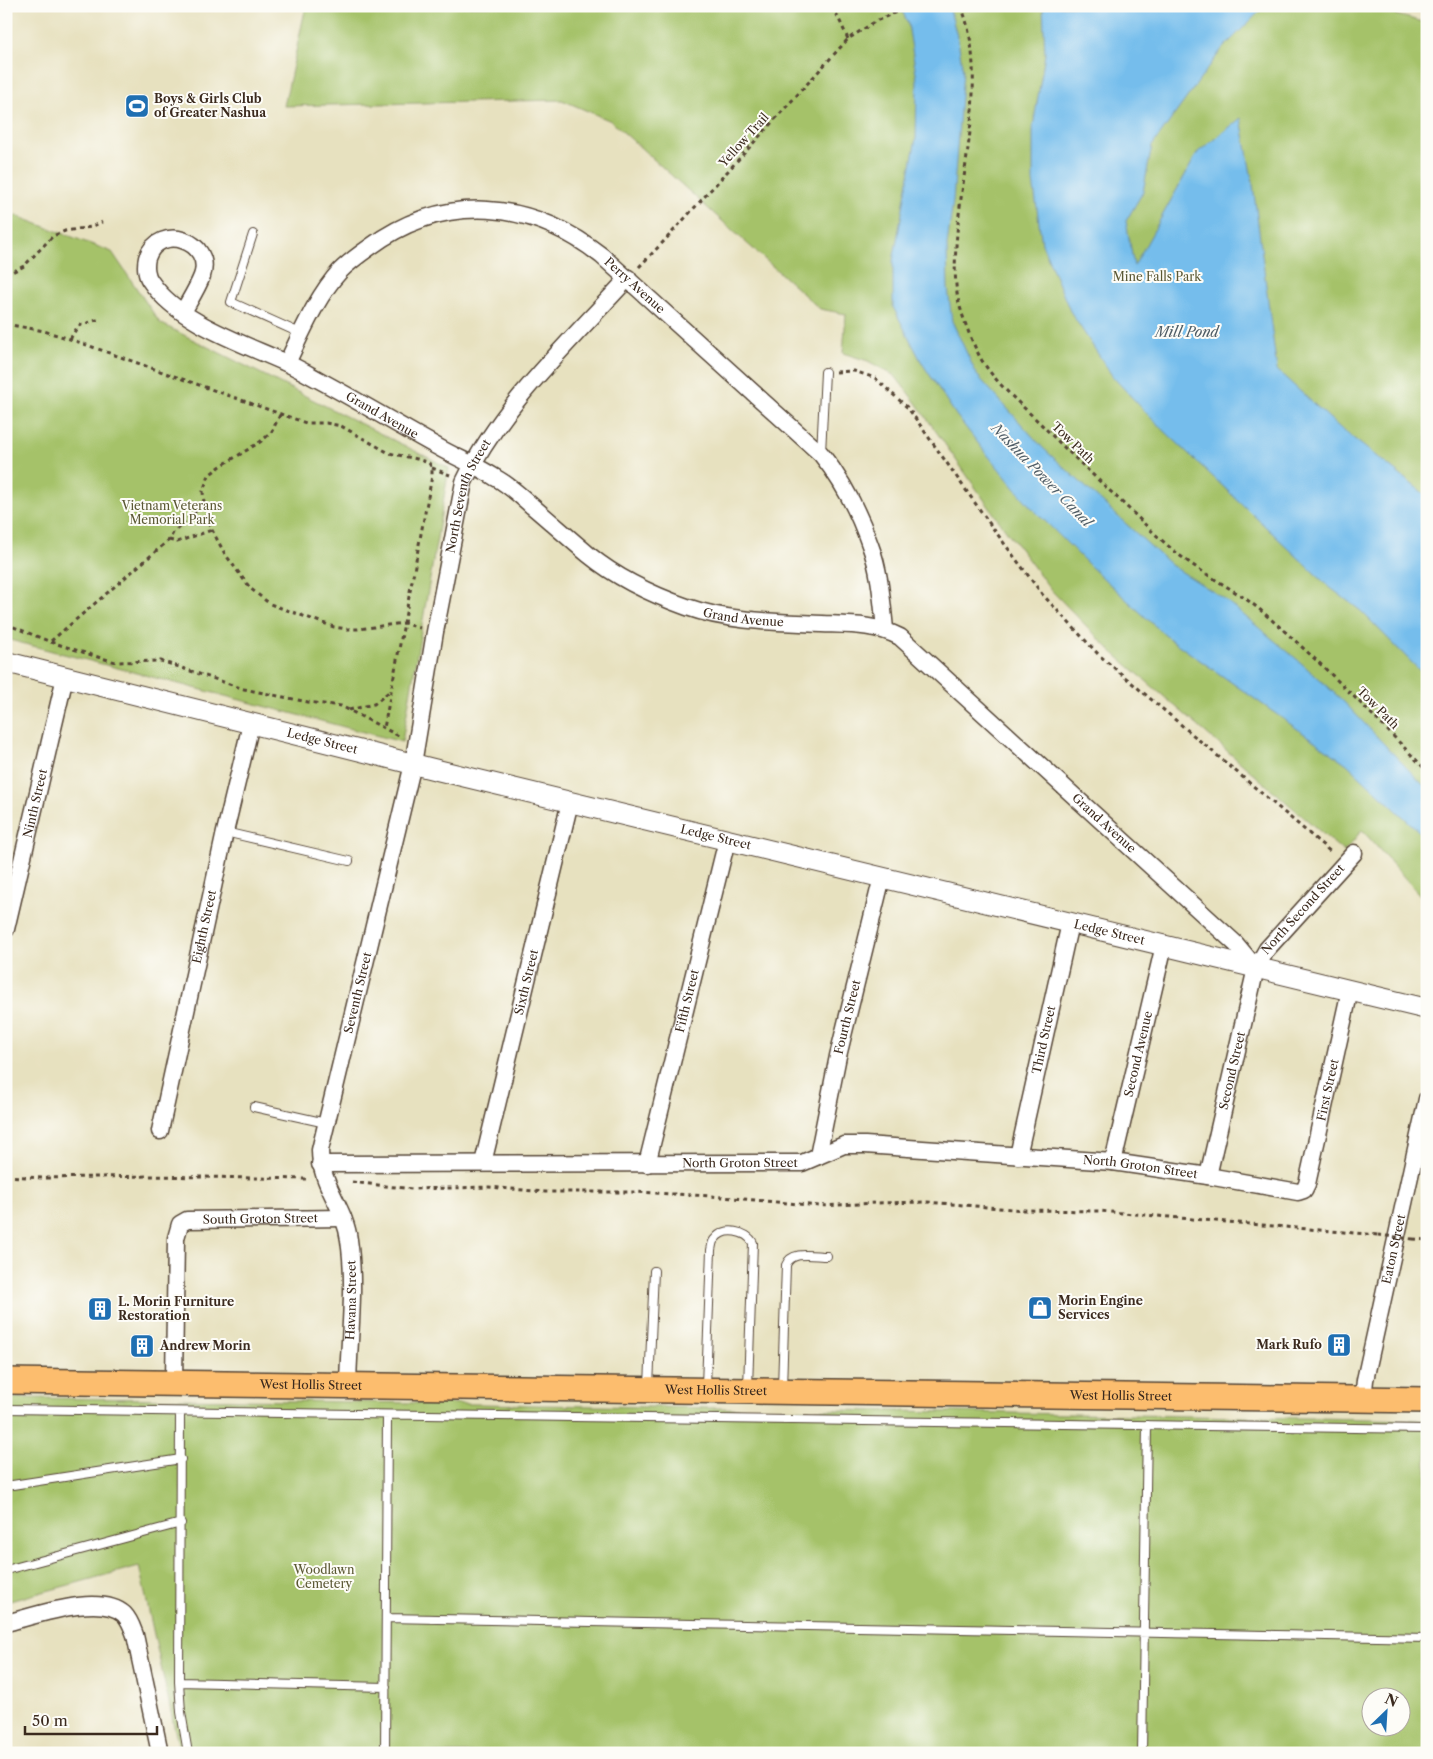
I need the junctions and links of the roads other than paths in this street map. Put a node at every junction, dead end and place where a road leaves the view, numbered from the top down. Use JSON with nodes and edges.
{"nodes":[{"id":1,"x":253,"y":234,"type":"dead end"},
{"id":2,"x":628,"y":278,"type":"junction"},
{"id":3,"x":183,"y":312,"type":"dead end"},
{"id":4,"x":302,"y":334,"type":"junction"},
{"id":5,"x":287,"y":363,"type":"junction"},
{"id":6,"x":825,"y":372,"type":"road end"},
{"id":7,"x":821,"y":454,"type":"junction"},
{"id":8,"x":472,"y":464,"type":"junction"},
{"id":9,"x":885,"y":629,"type":"junction"},
{"id":10,"x":6,"y":662,"type":"edge"},
{"id":11,"x":65,"y":677,"type":"junction"},
{"id":12,"x":251,"y":724,"type":"junction"},
{"id":13,"x":413,"y":764,"type":"junction"},
{"id":14,"x":570,"y":802,"type":"junction"},
{"id":15,"x":225,"y":832,"type":"junction"},
{"id":16,"x":727,"y":840,"type":"junction"},
{"id":17,"x":1349,"y":858,"type":"road end"},
{"id":18,"x":349,"y":861,"type":"dead end"},
{"id":19,"x":882,"y":877,"type":"junction"},
{"id":20,"x":1070,"y":923,"type":"junction"},
{"id":21,"x":6,"y":929,"type":"edge"},
{"id":22,"x":1164,"y":946,"type":"junction"},
{"id":23,"x":1256,"y":968,"type":"junction"},
{"id":24,"x":1350,"y":990,"type":"junction"},
{"id":25,"x":1427,"y":1009,"type":"edge"},
{"id":26,"x":1427,"y":1099,"type":"edge"},
{"id":27,"x":254,"y":1107,"type":"dead end"},
{"id":28,"x":326,"y":1123,"type":"junction"},
{"id":29,"x":160,"y":1132,"type":"dead end"},
{"id":30,"x":818,"y":1156,"type":"junction"},
{"id":31,"x":1018,"y":1156,"type":"junction"},
{"id":32,"x":1113,"y":1162,"type":"junction"},
{"id":33,"x":484,"y":1163,"type":"junction"},
{"id":34,"x":647,"y":1164,"type":"junction"},
{"id":35,"x":322,"y":1172,"type":"junction"},
{"id":36,"x":1208,"y":1176,"type":"junction"},
{"id":37,"x":1304,"y":1190,"type":"joint"},
{"id":38,"x":342,"y":1218,"type":"junction"},
{"id":39,"x":827,"y":1256,"type":"dead end"},
{"id":40,"x":654,"y":1271,"type":"dead end"},
{"id":41,"x":6,"y":1381,"type":"edge"},
{"id":42,"x":174,"y":1382,"type":"junction"},
{"id":43,"x":348,"y":1384,"type":"junction"},
{"id":44,"x":648,"y":1388,"type":"junction"},
{"id":45,"x":706,"y":1389,"type":"junction"},
{"id":46,"x":748,"y":1390,"type":"junction"},
{"id":47,"x":782,"y":1390,"type":"junction"},
{"id":48,"x":1363,"y":1400,"type":"junction"},
{"id":49,"x":1427,"y":1400,"type":"edge"},
{"id":50,"x":6,"y":1409,"type":"edge"},
{"id":51,"x":180,"y":1412,"type":"junction"},
{"id":52,"x":387,"y":1415,"type":"junction"},
{"id":53,"x":1147,"y":1425,"type":"junction"},
{"id":54,"x":1427,"y":1430,"type":"edge"},
{"id":55,"x":181,"y":1459,"type":"junction"},
{"id":56,"x":6,"y":1486,"type":"edge"},
{"id":57,"x":181,"y":1523,"type":"junction"},
{"id":58,"x":6,"y":1570,"type":"edge"},
{"id":59,"x":386,"y":1618,"type":"junction"},
{"id":60,"x":6,"y":1623,"type":"edge"},
{"id":61,"x":1144,"y":1633,"type":"junction"},
{"id":62,"x":1427,"y":1638,"type":"edge"},
{"id":63,"x":178,"y":1682,"type":"junction"},
{"id":64,"x":386,"y":1687,"type":"junction"},
{"id":65,"x":160,"y":1753,"type":"edge"},
{"id":66,"x":188,"y":1753,"type":"edge"},
{"id":67,"x":385,"y":1753,"type":"edge"},
{"id":68,"x":1142,"y":1753,"type":"edge"}],
"edges":[{"from":1,"to":4,"type":"lane"},
{"from":2,"to":4,"type":"street","name":"Perry Avenue"},
{"from":2,"to":7,"type":"street","name":"Perry Avenue"},
{"from":2,"to":8,"type":"street","name":"North Seventh Street"},
{"from":3,"to":5,"type":"street","name":"Grand Avenue"},
{"from":4,"to":5,"type":"street","name":"Perry Avenue"},
{"from":5,"to":8,"type":"street","name":"Grand Avenue"},
{"from":6,"to":7,"type":"lane"},
{"from":7,"to":9,"type":"street","name":"Perry Avenue"},
{"from":8,"to":9,"type":"street","name":"Grand Avenue"},
{"from":8,"to":13,"type":"street","name":"North Seventh Street"},
{"from":9,"to":23,"type":"street","name":"Grand Avenue"},
{"from":10,"to":11,"type":"street","name":"Ledge Street"},
{"from":11,"to":12,"type":"street","name":"Ledge Street"},
{"from":11,"to":21,"type":"street","name":"Ninth Street"},
{"from":12,"to":13,"type":"street","name":"Ledge Street"},
{"from":12,"to":15,"type":"street","name":"Eighth Street"},
{"from":13,"to":14,"type":"street","name":"Ledge Street"},
{"from":13,"to":28,"type":"street","name":"Seventh Street"},
{"from":14,"to":16,"type":"street","name":"Ledge Street"},
{"from":14,"to":33,"type":"street","name":"Sixth Street"},
{"from":15,"to":18,"type":"lane"},
{"from":15,"to":29,"type":"street","name":"Eighth Street"},
{"from":16,"to":19,"type":"street","name":"Ledge Street"},
{"from":16,"to":34,"type":"street","name":"Fifth Street"},
{"from":17,"to":23,"type":"street","name":"North Second Street"},
{"from":19,"to":20,"type":"street","name":"Ledge Street"},
{"from":19,"to":30,"type":"street","name":"Fourth Street"},
{"from":20,"to":22,"type":"street","name":"Ledge Street"},
{"from":20,"to":31,"type":"street","name":"Third Street"},
{"from":22,"to":23,"type":"street","name":"Ledge Street"},
{"from":22,"to":32,"type":"street","name":"Second Avenue"},
{"from":23,"to":24,"type":"street","name":"Ledge Street"},
{"from":23,"to":36,"type":"street","name":"Second Street"},
{"from":24,"to":25,"type":"street","name":"Ledge Street"},
{"from":24,"to":37,"type":"street","name":"First Street"},
{"from":26,"to":48,"type":"street","name":"Eaton Street"},
{"from":27,"to":28,"type":"lane"},
{"from":28,"to":35,"type":"street","name":"Seventh Street"},
{"from":30,"to":31,"type":"street","name":"North Groton Street"},
{"from":30,"to":34,"type":"street","name":"North Groton Street"},
{"from":31,"to":32,"type":"street","name":"North Groton Street"},
{"from":32,"to":36,"type":"street","name":"North Groton Street"},
{"from":33,"to":34,"type":"street","name":"North Groton Street"},
{"from":33,"to":35,"type":"street","name":"North Groton Street"},
{"from":35,"to":38,"type":"street","name":"Seventh Street"},
{"from":36,"to":37,"type":"street","name":"North Groton Street"},
{"from":38,"to":42,"type":"street","name":"South Groton Street"},
{"from":38,"to":43,"type":"street","name":"Havana Street"},
{"from":39,"to":47,"type":"lane"},
{"from":40,"to":44,"type":"lane"},
{"from":41,"to":42,"type":"main road","name":"West Hollis Street"},
{"from":42,"to":43,"type":"main road","name":"West Hollis Street"},
{"from":43,"to":44,"type":"main road","name":"West Hollis Street"},
{"from":44,"to":45,"type":"main road","name":"West Hollis Street"},
{"from":45,"to":46,"type":"main road","name":"West Hollis Street"},
{"from":45,"to":46,"type":"lane"},
{"from":46,"to":47,"type":"main road","name":"West Hollis Street"},
{"from":47,"to":48,"type":"main road","name":"West Hollis Street"},
{"from":48,"to":49,"type":"main road","name":"West Hollis Street"},
{"from":50,"to":51,"type":"lane"},
{"from":51,"to":52,"type":"lane"},
{"from":51,"to":55,"type":"lane"},
{"from":52,"to":53,"type":"lane"},
{"from":52,"to":59,"type":"lane"},
{"from":53,"to":54,"type":"lane"},
{"from":53,"to":61,"type":"lane"},
{"from":55,"to":56,"type":"lane"},
{"from":55,"to":57,"type":"lane"},
{"from":57,"to":58,"type":"lane"},
{"from":57,"to":63,"type":"lane"},
{"from":59,"to":61,"type":"lane"},
{"from":59,"to":64,"type":"lane"},
{"from":60,"to":65,"type":"street"},
{"from":61,"to":62,"type":"lane"},
{"from":61,"to":68,"type":"lane"},
{"from":63,"to":64,"type":"lane"},
{"from":63,"to":66,"type":"lane"},
{"from":64,"to":67,"type":"lane"}]}
